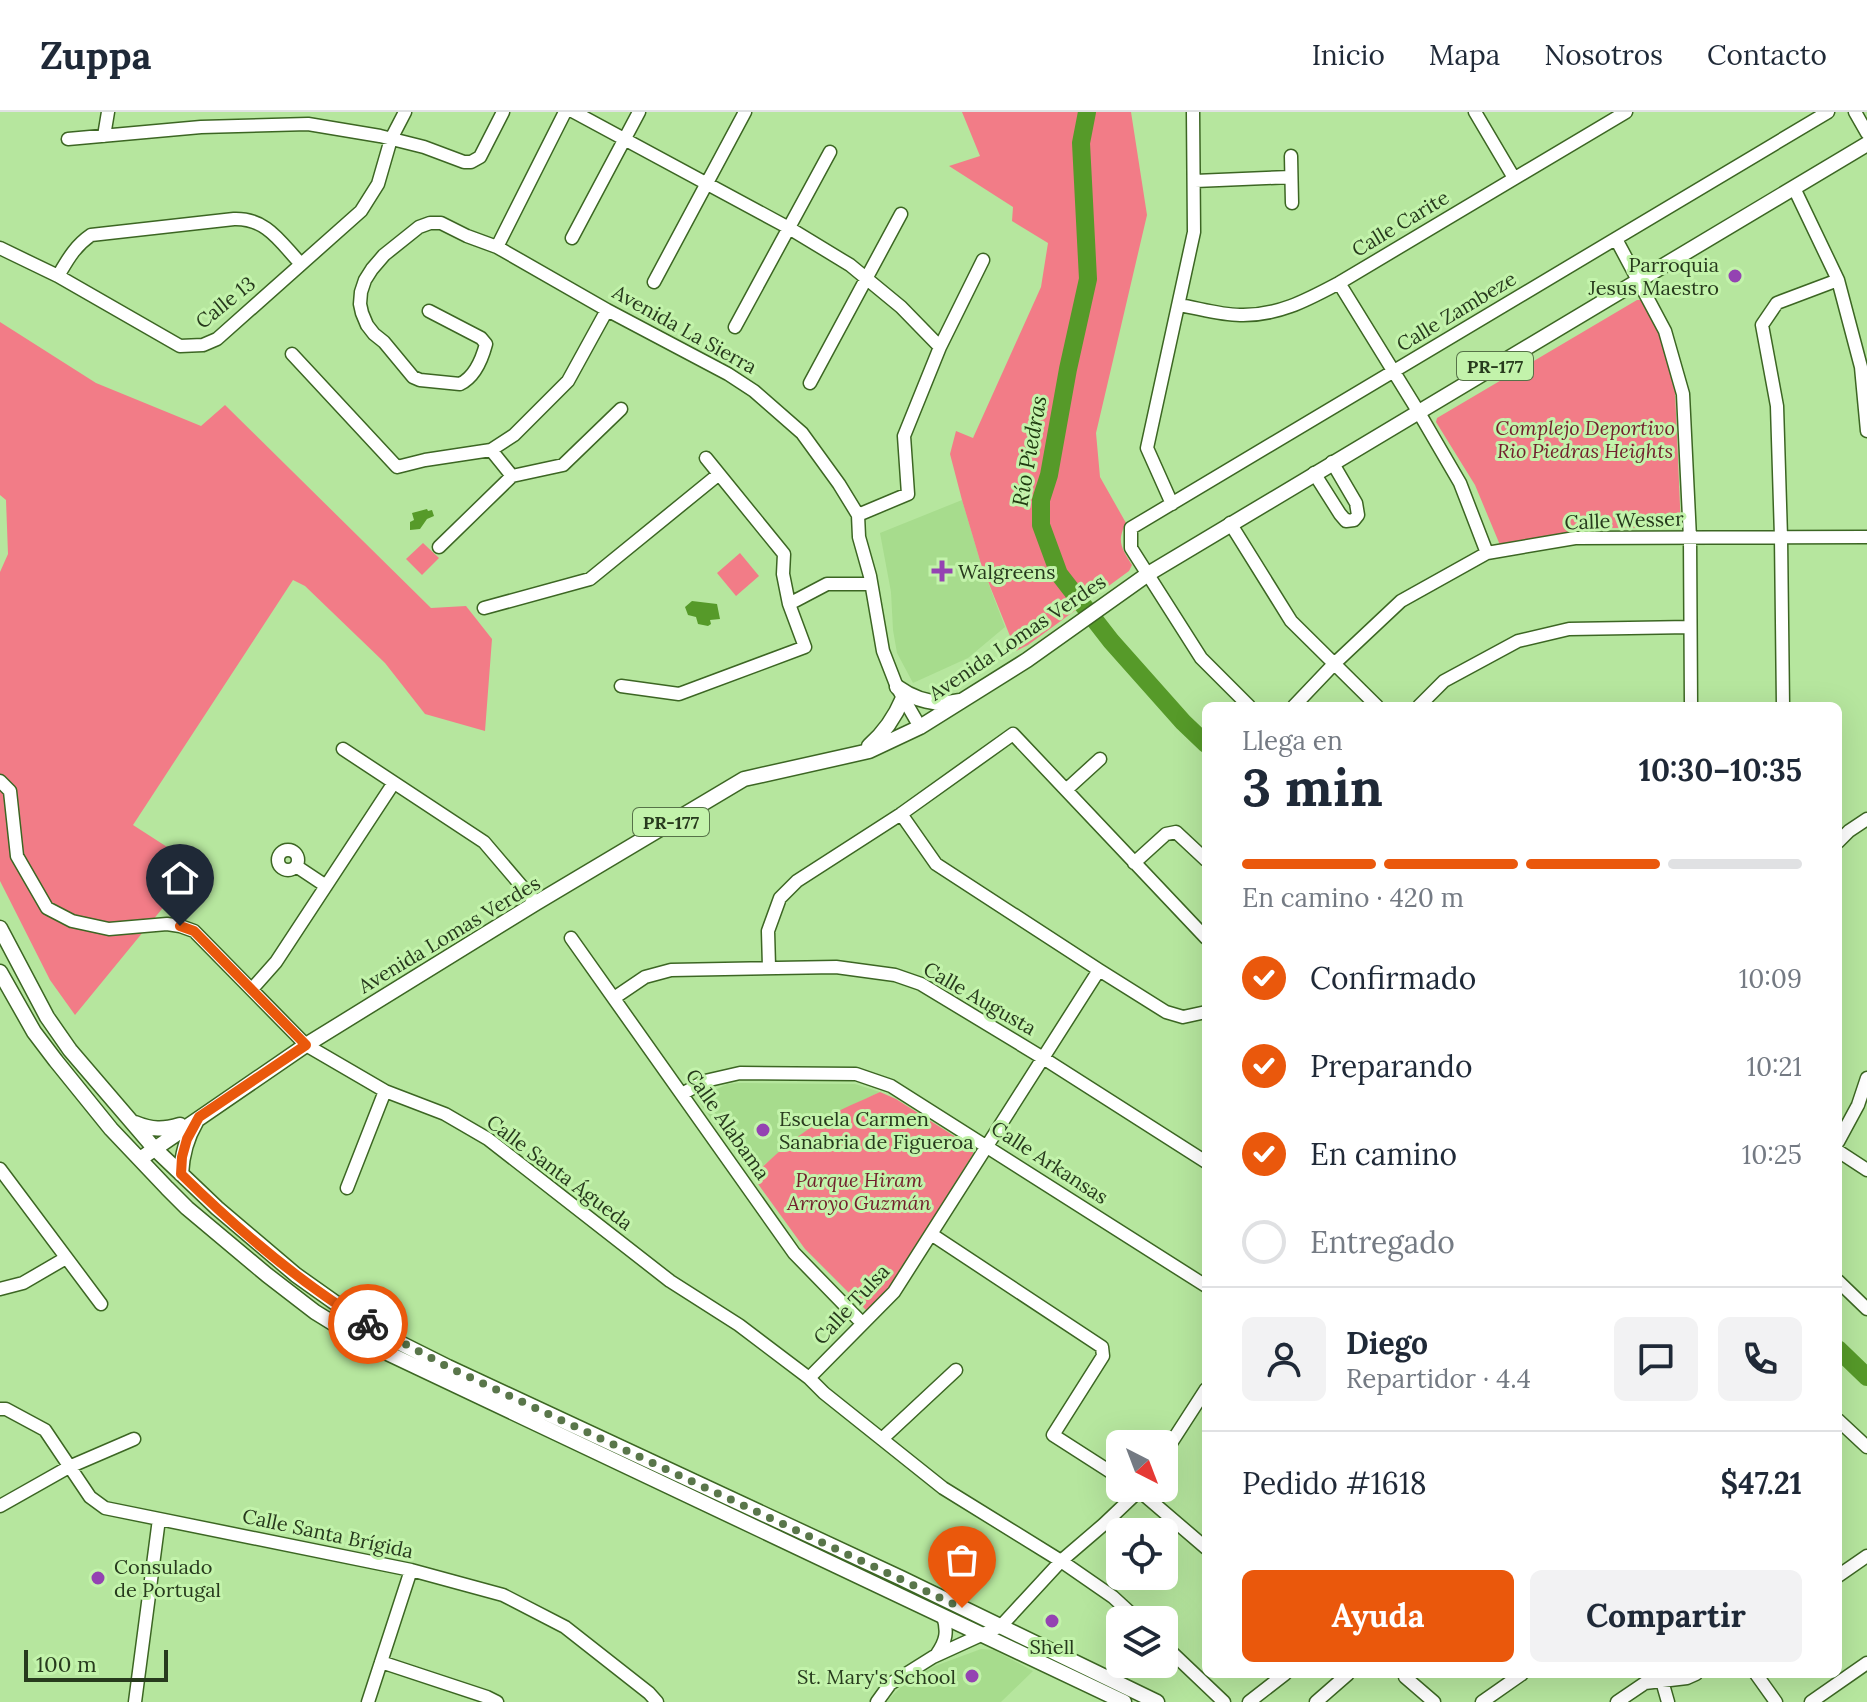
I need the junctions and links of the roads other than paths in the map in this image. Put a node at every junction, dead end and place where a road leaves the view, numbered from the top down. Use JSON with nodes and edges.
{"nodes":[{"id":1,"x":108,"y":112,"type":"edge"},
{"id":2,"x":405,"y":112,"type":"edge"},
{"id":3,"x":503,"y":112,"type":"edge"},
{"id":4,"x":565,"y":112,"type":"edge"},
{"id":5,"x":574,"y":112,"type":"edge"},
{"id":6,"x":639,"y":112,"type":"edge"},
{"id":7,"x":745,"y":112,"type":"edge"},
{"id":8,"x":1193,"y":112,"type":"edge"},
{"id":9,"x":1475,"y":112,"type":"edge"},
{"id":10,"x":1626,"y":112,"type":"edge"},
{"id":11,"x":1828,"y":112,"type":"edge"},
{"id":12,"x":1855,"y":112,"type":"edge"},
{"id":13,"x":1867,"y":133,"type":"edge"},
{"id":14,"x":104,"y":136,"type":"junction"},
{"id":15,"x":68,"y":139,"type":"dead end"},
{"id":16,"x":391,"y":139,"type":"junction"},
{"id":17,"x":624,"y":140,"type":"junction"},
{"id":18,"x":1867,"y":144,"type":"edge"},
{"id":19,"x":830,"y":152,"type":"dead end"},
{"id":20,"x":1291,"y":156,"type":"dead end"},
{"id":21,"x":1291,"y":177,"type":"junction"},
{"id":22,"x":1514,"y":178,"type":"junction"},
{"id":23,"x":1195,"y":181,"type":"junction"},
{"id":24,"x":706,"y":184,"type":"junction"},
{"id":25,"x":1794,"y":188,"type":"junction"},
{"id":26,"x":1292,"y":203,"type":"dead end"},
{"id":27,"x":901,"y":214,"type":"dead end"},
{"id":28,"x":789,"y":228,"type":"junction"},
{"id":29,"x":572,"y":238,"type":"dead end"},
{"id":30,"x":1616,"y":239,"type":"junction"},
{"id":31,"x":497,"y":247,"type":"junction"},
{"id":32,"x":0,"y":248,"type":"edge"},
{"id":33,"x":983,"y":260,"type":"dead end"},
{"id":34,"x":301,"y":264,"type":"junction"},
{"id":35,"x":58,"y":276,"type":"junction"},
{"id":36,"x":867,"y":278,"type":"junction"},
{"id":37,"x":1639,"y":280,"type":"junction"},
{"id":38,"x":1838,"y":280,"type":"junction"},
{"id":39,"x":654,"y":282,"type":"dead end"},
{"id":40,"x":1339,"y":283,"type":"junction"},
{"id":41,"x":1179,"y":305,"type":"junction"},
{"id":42,"x":607,"y":310,"type":"junction"},
{"id":43,"x":429,"y":311,"type":"dead end"},
{"id":44,"x":735,"y":327,"type":"dead end"},
{"id":45,"x":940,"y":347,"type":"junction"},
{"id":46,"x":292,"y":354,"type":"dead end"},
{"id":47,"x":1394,"y":371,"type":"junction"},
{"id":48,"x":810,"y":383,"type":"dead end"},
{"id":49,"x":621,"y":409,"type":"dead end"},
{"id":50,"x":1418,"y":411,"type":"junction"},
{"id":51,"x":1867,"y":431,"type":"edge"},
{"id":52,"x":491,"y":450,"type":"junction"},
{"id":53,"x":706,"y":458,"type":"dead end"},
{"id":54,"x":1332,"y":462,"type":"junction"},
{"id":55,"x":1314,"y":473,"type":"junction"},
{"id":56,"x":719,"y":474,"type":"junction"},
{"id":57,"x":512,"y":476,"type":"junction"},
{"id":58,"x":1172,"y":504,"type":"junction"},
{"id":59,"x":858,"y":515,"type":"junction"},
{"id":60,"x":1230,"y":523,"type":"junction"},
{"id":61,"x":1781,"y":537,"type":"junction"},
{"id":62,"x":1867,"y":537,"type":"edge"},
{"id":63,"x":1690,"y":538,"type":"junction"},
{"id":64,"x":439,"y":547,"type":"dead end"},
{"id":65,"x":1487,"y":553,"type":"junction"},
{"id":66,"x":1148,"y":574,"type":"junction"},
{"id":67,"x":871,"y":584,"type":"junction"},
{"id":68,"x":789,"y":604,"type":"junction"},
{"id":69,"x":484,"y":608,"type":"dead end"},
{"id":70,"x":1690,"y":627,"type":"junction"},
{"id":71,"x":1334,"y":664,"type":"junction"},
{"id":72,"x":621,"y":686,"type":"dead end"},
{"id":73,"x":900,"y":692,"type":"junction"},
{"id":74,"x":963,"y":700,"type":"junction"},
{"id":75,"x":1245,"y":702,"type":"edge"},
{"id":76,"x":1298,"y":702,"type":"edge"},
{"id":77,"x":1373,"y":702,"type":"edge"},
{"id":78,"x":1423,"y":702,"type":"edge"},
{"id":79,"x":1691,"y":702,"type":"edge"},
{"id":80,"x":1783,"y":702,"type":"edge"},
{"id":81,"x":920,"y":727,"type":"junction"},
{"id":82,"x":343,"y":749,"type":"dead end"},
{"id":83,"x":861,"y":753,"type":"junction"},
{"id":84,"x":1100,"y":759,"type":"dead end"},
{"id":85,"x":0,"y":781,"type":"edge"},
{"id":86,"x":393,"y":784,"type":"junction"},
{"id":87,"x":1066,"y":790,"type":"junction"},
{"id":88,"x":901,"y":814,"type":"junction"},
{"id":89,"x":1867,"y":819,"type":"edge"},
{"id":90,"x":1842,"y":838,"type":"edge"},
{"id":91,"x":1202,"y":856,"type":"edge"},
{"id":92,"x":1134,"y":863,"type":"junction"},
{"id":93,"x":296,"y":866,"type":"dead end"},
{"id":94,"x":326,"y":886,"type":"junction"},
{"id":95,"x":536,"y":903,"type":"junction"},
{"id":96,"x":0,"y":928,"type":"edge"},
{"id":97,"x":1202,"y":932,"type":"edge"},
{"id":98,"x":571,"y":938,"type":"dead end"},
{"id":99,"x":769,"y":967,"type":"junction"},
{"id":100,"x":1099,"y":970,"type":"junction"},
{"id":101,"x":0,"y":972,"type":"edge"},
{"id":102,"x":252,"y":989,"type":"junction"},
{"id":103,"x":614,"y":998,"type":"junction"},
{"id":104,"x":1202,"y":1013,"type":"edge"},
{"id":105,"x":306,"y":1045,"type":"junction"},
{"id":106,"x":1043,"y":1058,"type":"junction"},
{"id":107,"x":1867,"y":1078,"type":"edge"},
{"id":108,"x":385,"y":1091,"type":"junction"},
{"id":109,"x":682,"y":1094,"type":"junction"},
{"id":110,"x":196,"y":1119,"type":"junction"},
{"id":111,"x":129,"y":1120,"type":"junction"},
{"id":112,"x":1842,"y":1135,"type":"edge"},
{"id":113,"x":987,"y":1146,"type":"junction"},
{"id":114,"x":154,"y":1148,"type":"junction"},
{"id":115,"x":1842,"y":1154,"type":"edge"},
{"id":116,"x":140,"y":1159,"type":"junction"},
{"id":117,"x":1202,"y":1159,"type":"edge"},
{"id":118,"x":0,"y":1169,"type":"edge"},
{"id":119,"x":1867,"y":1170,"type":"edge"},
{"id":120,"x":181,"y":1174,"type":"junction"},
{"id":121,"x":347,"y":1188,"type":"dead end"},
{"id":122,"x":931,"y":1234,"type":"junction"},
{"id":123,"x":66,"y":1258,"type":"junction"},
{"id":124,"x":1202,"y":1283,"type":"edge"},
{"id":125,"x":1842,"y":1285,"type":"edge"},
{"id":126,"x":0,"y":1289,"type":"edge"},
{"id":127,"x":101,"y":1304,"type":"dead end"},
{"id":128,"x":1867,"y":1309,"type":"edge"},
{"id":129,"x":862,"y":1323,"type":"junction"},
{"id":130,"x":956,"y":1370,"type":"dead end"},
{"id":131,"x":809,"y":1378,"type":"junction"},
{"id":132,"x":1202,"y":1395,"type":"edge"},
{"id":133,"x":0,"y":1409,"type":"edge"},
{"id":134,"x":1842,"y":1424,"type":"edge"},
{"id":135,"x":1178,"y":1432,"type":"edge"},
{"id":136,"x":883,"y":1438,"type":"junction"},
{"id":137,"x":134,"y":1439,"type":"dead end"},
{"id":138,"x":1867,"y":1447,"type":"edge"},
{"id":139,"x":69,"y":1467,"type":"junction"},
{"id":140,"x":1106,"y":1469,"type":"edge"},
{"id":141,"x":1125,"y":1502,"type":"edge"},
{"id":142,"x":1154,"y":1502,"type":"edge"},
{"id":143,"x":0,"y":1506,"type":"edge"},
{"id":144,"x":159,"y":1519,"type":"junction"},
{"id":145,"x":1202,"y":1544,"type":"edge"},
{"id":146,"x":1867,"y":1556,"type":"edge"},
{"id":147,"x":1061,"y":1561,"type":"junction"},
{"id":148,"x":411,"y":1570,"type":"junction"},
{"id":149,"x":1842,"y":1571,"type":"edge"},
{"id":150,"x":1123,"y":1606,"type":"edge"},
{"id":151,"x":943,"y":1616,"type":"junction"},
{"id":152,"x":1001,"y":1626,"type":"junction"},
{"id":153,"x":981,"y":1634,"type":"junction"},
{"id":154,"x":935,"y":1656,"type":"junction"},
{"id":155,"x":1178,"y":1658,"type":"edge"},
{"id":156,"x":381,"y":1662,"type":"junction"},
{"id":157,"x":1867,"y":1663,"type":"edge"},
{"id":158,"x":1280,"y":1678,"type":"edge"},
{"id":159,"x":1340,"y":1678,"type":"edge"},
{"id":160,"x":1406,"y":1678,"type":"edge"},
{"id":161,"x":1516,"y":1678,"type":"edge"},
{"id":162,"x":1655,"y":1678,"type":"edge"},
{"id":163,"x":1657,"y":1678,"type":"edge"},
{"id":164,"x":1759,"y":1678,"type":"edge"},
{"id":165,"x":135,"y":1702,"type":"edge"},
{"id":166,"x":368,"y":1702,"type":"edge"},
{"id":167,"x":497,"y":1702,"type":"edge"},
{"id":168,"x":657,"y":1702,"type":"edge"},
{"id":169,"x":877,"y":1702,"type":"edge"},
{"id":170,"x":1124,"y":1702,"type":"edge"},
{"id":171,"x":1157,"y":1702,"type":"edge"},
{"id":172,"x":1224,"y":1702,"type":"edge"},
{"id":173,"x":1249,"y":1702,"type":"edge"},
{"id":174,"x":1316,"y":1702,"type":"edge"},
{"id":175,"x":1434,"y":1702,"type":"edge"},
{"id":176,"x":1482,"y":1702,"type":"edge"},
{"id":177,"x":1617,"y":1702,"type":"edge"},
{"id":178,"x":1668,"y":1702,"type":"edge"},
{"id":179,"x":1776,"y":1702,"type":"edge"},
{"id":180,"x":1811,"y":1702,"type":"edge"}],
"edges":[{"from":1,"to":14,"type":"street"},
{"from":2,"to":16,"type":"street","name":"Calle 13"},
{"from":3,"to":16,"type":"street"},
{"from":4,"to":31,"type":"street"},
{"from":5,"to":17,"type":"street"},
{"from":6,"to":17,"type":"street"},
{"from":7,"to":24,"type":"street"},
{"from":8,"to":23,"type":"street"},
{"from":9,"to":22,"type":"street"},
{"from":10,"to":22,"type":"street","name":"Calle Carite"},
{"from":11,"to":30,"type":"street","name":"Calle Zambeze"},
{"from":12,"to":13,"type":"street"},
{"from":14,"to":15,"type":"street"},
{"from":14,"to":16,"type":"street"},
{"from":16,"to":34,"type":"street","name":"Calle 13"},
{"from":17,"to":24,"type":"street"},
{"from":17,"to":29,"type":"street"},
{"from":18,"to":25,"type":"main road","name":"Avenida Lomas Verdes","number":"PR-177"},
{"from":19,"to":28,"type":"street"},
{"from":20,"to":21,"type":"street"},
{"from":21,"to":23,"type":"street"},
{"from":21,"to":26,"type":"street"},
{"from":22,"to":40,"type":"street","name":"Calle Carite"},
{"from":23,"to":41,"type":"street"},
{"from":24,"to":28,"type":"street"},
{"from":24,"to":39,"type":"street"},
{"from":25,"to":37,"type":"main road","name":"Avenida Lomas Verdes","number":"PR-177"},
{"from":25,"to":38,"type":"street"},
{"from":27,"to":36,"type":"street"},
{"from":28,"to":36,"type":"street"},
{"from":28,"to":44,"type":"street"},
{"from":30,"to":37,"type":"street"},
{"from":30,"to":47,"type":"street","name":"Calle Zambeze"},
{"from":31,"to":42,"type":"street","name":"Avenida La Sierra"},
{"from":31,"to":43,"type":"street","name":"Avenida La Sierra"},
{"from":32,"to":35,"type":"street","name":"Calle 13"},
{"from":33,"to":45,"type":"street"},
{"from":34,"to":35,"type":"street"},
{"from":34,"to":35,"type":"street","name":"Calle 13"},
{"from":36,"to":45,"type":"street"},
{"from":36,"to":48,"type":"street"},
{"from":37,"to":50,"type":"main road","name":"Avenida Lomas Verdes","number":"PR-177"},
{"from":37,"to":63,"type":"street"},
{"from":38,"to":51,"type":"street"},
{"from":38,"to":61,"type":"street"},
{"from":40,"to":41,"type":"street","name":"Calle Carite"},
{"from":40,"to":47,"type":"street"},
{"from":41,"to":58,"type":"street"},
{"from":42,"to":52,"type":"street"},
{"from":42,"to":59,"type":"street","name":"Avenida La Sierra"},
{"from":45,"to":59,"type":"street"},
{"from":46,"to":52,"type":"street"},
{"from":47,"to":50,"type":"street"},
{"from":47,"to":58,"type":"street","name":"Calle Zambeze"},
{"from":49,"to":57,"type":"street"},
{"from":50,"to":54,"type":"main road","name":"Avenida Lomas Verdes","number":"PR-177"},
{"from":50,"to":65,"type":"street"},
{"from":52,"to":57,"type":"street"},
{"from":53,"to":56,"type":"street"},
{"from":54,"to":55,"type":"main road","name":"Avenida Lomas Verdes","number":"PR-177"},
{"from":54,"to":55,"type":"street"},
{"from":55,"to":60,"type":"main road","name":"Avenida Lomas Verdes","number":"PR-177"},
{"from":56,"to":68,"type":"street"},
{"from":56,"to":69,"type":"street"},
{"from":57,"to":64,"type":"street"},
{"from":58,"to":66,"type":"street","name":"Calle Zambeze"},
{"from":59,"to":67,"type":"street","name":"Avenida La Sierra"},
{"from":60,"to":66,"type":"main road","name":"Avenida Lomas Verdes","number":"PR-177"},
{"from":60,"to":71,"type":"street"},
{"from":61,"to":62,"type":"street","name":"Calle Wesser"},
{"from":61,"to":63,"type":"street","name":"Calle Wesser"},
{"from":61,"to":80,"type":"street"},
{"from":63,"to":65,"type":"street","name":"Calle Wesser"},
{"from":63,"to":70,"type":"street"},
{"from":65,"to":71,"type":"street","name":"Calle Wesser"},
{"from":66,"to":74,"type":"main road","name":"Avenida Lomas Verdes","number":"PR-177"},
{"from":66,"to":75,"type":"street"},
{"from":67,"to":68,"type":"street"},
{"from":67,"to":73,"type":"street","name":"Avenida La Sierra"},
{"from":68,"to":72,"type":"street"},
{"from":70,"to":78,"type":"street"},
{"from":70,"to":79,"type":"street"},
{"from":71,"to":76,"type":"street","name":"Calle Wesser"},
{"from":71,"to":77,"type":"street"},
{"from":73,"to":74,"type":"main road"},
{"from":73,"to":81,"type":"street","name":"Avenida La Sierra"},
{"from":73,"to":83,"type":"main road"},
{"from":74,"to":81,"type":"main road","name":"Avenida Lomas Verdes","number":"PR-177"},
{"from":81,"to":83,"type":"main road","name":"Avenida Lomas Verdes","number":"PR-177"},
{"from":82,"to":86,"type":"street"},
{"from":83,"to":95,"type":"main road","name":"Avenida Lomas Verdes","number":"PR-177"},
{"from":84,"to":87,"type":"street"},
{"from":85,"to":102,"type":"street","name":"Calle Santa Águeda"},
{"from":86,"to":94,"type":"street"},
{"from":86,"to":95,"type":"street"},
{"from":87,"to":88,"type":"street"},
{"from":87,"to":92,"type":"street"},
{"from":88,"to":99,"type":"street"},
{"from":88,"to":100,"type":"street"},
{"from":89,"to":90,"type":"street"},
{"from":91,"to":92,"type":"street"},
{"from":92,"to":97,"type":"street"},
{"from":93,"to":94,"type":"street"},
{"from":94,"to":102,"type":"street"},
{"from":95,"to":105,"type":"main road","name":"Avenida Lomas Verdes","number":"PR-177"},
{"from":96,"to":111,"type":"main road"},
{"from":98,"to":103,"type":"street","name":"Calle Alabama"},
{"from":99,"to":103,"type":"street","name":"Calle Augusta"},
{"from":99,"to":106,"type":"street","name":"Calle Augusta"},
{"from":100,"to":104,"type":"street"},
{"from":100,"to":106,"type":"street","name":"Calle Tulsa"},
{"from":101,"to":116,"type":"main road"},
{"from":102,"to":105,"type":"street","name":"Calle Santa Águeda"},
{"from":103,"to":109,"type":"street","name":"Calle Alabama"},
{"from":105,"to":108,"type":"street","name":"Calle Santa Águeda"},
{"from":105,"to":110,"type":"main road","name":"Avenida Lomas Verdes","number":"PR-177"},
{"from":106,"to":113,"type":"street","name":"Calle Tulsa"},
{"from":106,"to":117,"type":"street","name":"Calle Augusta"},
{"from":107,"to":112,"type":"street"},
{"from":108,"to":121,"type":"street"},
{"from":108,"to":131,"type":"street","name":"Calle Santa Águeda"},
{"from":109,"to":113,"type":"street","name":"Calle Arkansas"},
{"from":109,"to":129,"type":"street","name":"Calle Alabama"},
{"from":110,"to":111,"type":"main road"},
{"from":110,"to":114,"type":"main road","name":"Avenida Lomas Verdes","number":"PR-177"},
{"from":110,"to":120,"type":"main road"},
{"from":111,"to":114,"type":"main road"},
{"from":113,"to":122,"type":"street","name":"Calle Tulsa"},
{"from":113,"to":124,"type":"street","name":"Calle Arkansas"},
{"from":114,"to":116,"type":"main road","name":"Avenida Lomas Verdes","number":"PR-177"},
{"from":114,"to":120,"type":"main road"},
{"from":115,"to":119,"type":"street"},
{"from":116,"to":151,"type":"main road"},
{"from":118,"to":123,"type":"street"},
{"from":120,"to":152,"type":"main road"},
{"from":122,"to":129,"type":"street","name":"Calle Tulsa"},
{"from":122,"to":140,"type":"street"},
{"from":123,"to":126,"type":"street"},
{"from":123,"to":127,"type":"street"},
{"from":125,"to":128,"type":"street"},
{"from":129,"to":131,"type":"street","name":"Calle Tulsa"},
{"from":130,"to":136,"type":"street"},
{"from":131,"to":136,"type":"street","name":"Calle Santa Águeda"},
{"from":132,"to":135,"type":"street"},
{"from":133,"to":139,"type":"street","name":"Calle Santa Brígida"},
{"from":134,"to":138,"type":"street"},
{"from":136,"to":147,"type":"street","name":"Calle Santa Águeda"},
{"from":137,"to":139,"type":"street"},
{"from":139,"to":143,"type":"street"},
{"from":139,"to":144,"type":"street","name":"Calle Santa Brígida"},
{"from":141,"to":147,"type":"street"},
{"from":142,"to":145,"type":"street"},
{"from":144,"to":148,"type":"street","name":"Calle Santa Brígida"},
{"from":144,"to":165,"type":"street"},
{"from":146,"to":149,"type":"street"},
{"from":147,"to":150,"type":"street","name":"Calle Santa Águeda"},
{"from":147,"to":152,"type":"street"},
{"from":148,"to":156,"type":"street"},
{"from":148,"to":168,"type":"street","name":"Calle Santa Brígida"},
{"from":151,"to":153,"type":"main road"},
{"from":151,"to":154,"type":"street"},
{"from":152,"to":153,"type":"street"},
{"from":152,"to":171,"type":"main road"},
{"from":153,"to":154,"type":"street"},
{"from":153,"to":170,"type":"main road"},
{"from":154,"to":169,"type":"street"},
{"from":155,"to":172,"type":"street"},
{"from":156,"to":166,"type":"street"},
{"from":156,"to":167,"type":"street"},
{"from":157,"to":180,"type":"street"},
{"from":158,"to":173,"type":"street"},
{"from":159,"to":174,"type":"street"},
{"from":160,"to":175,"type":"street"},
{"from":161,"to":176,"type":"street"},
{"from":162,"to":177,"type":"street"},
{"from":163,"to":178,"type":"street"},
{"from":164,"to":179,"type":"street"}]}
